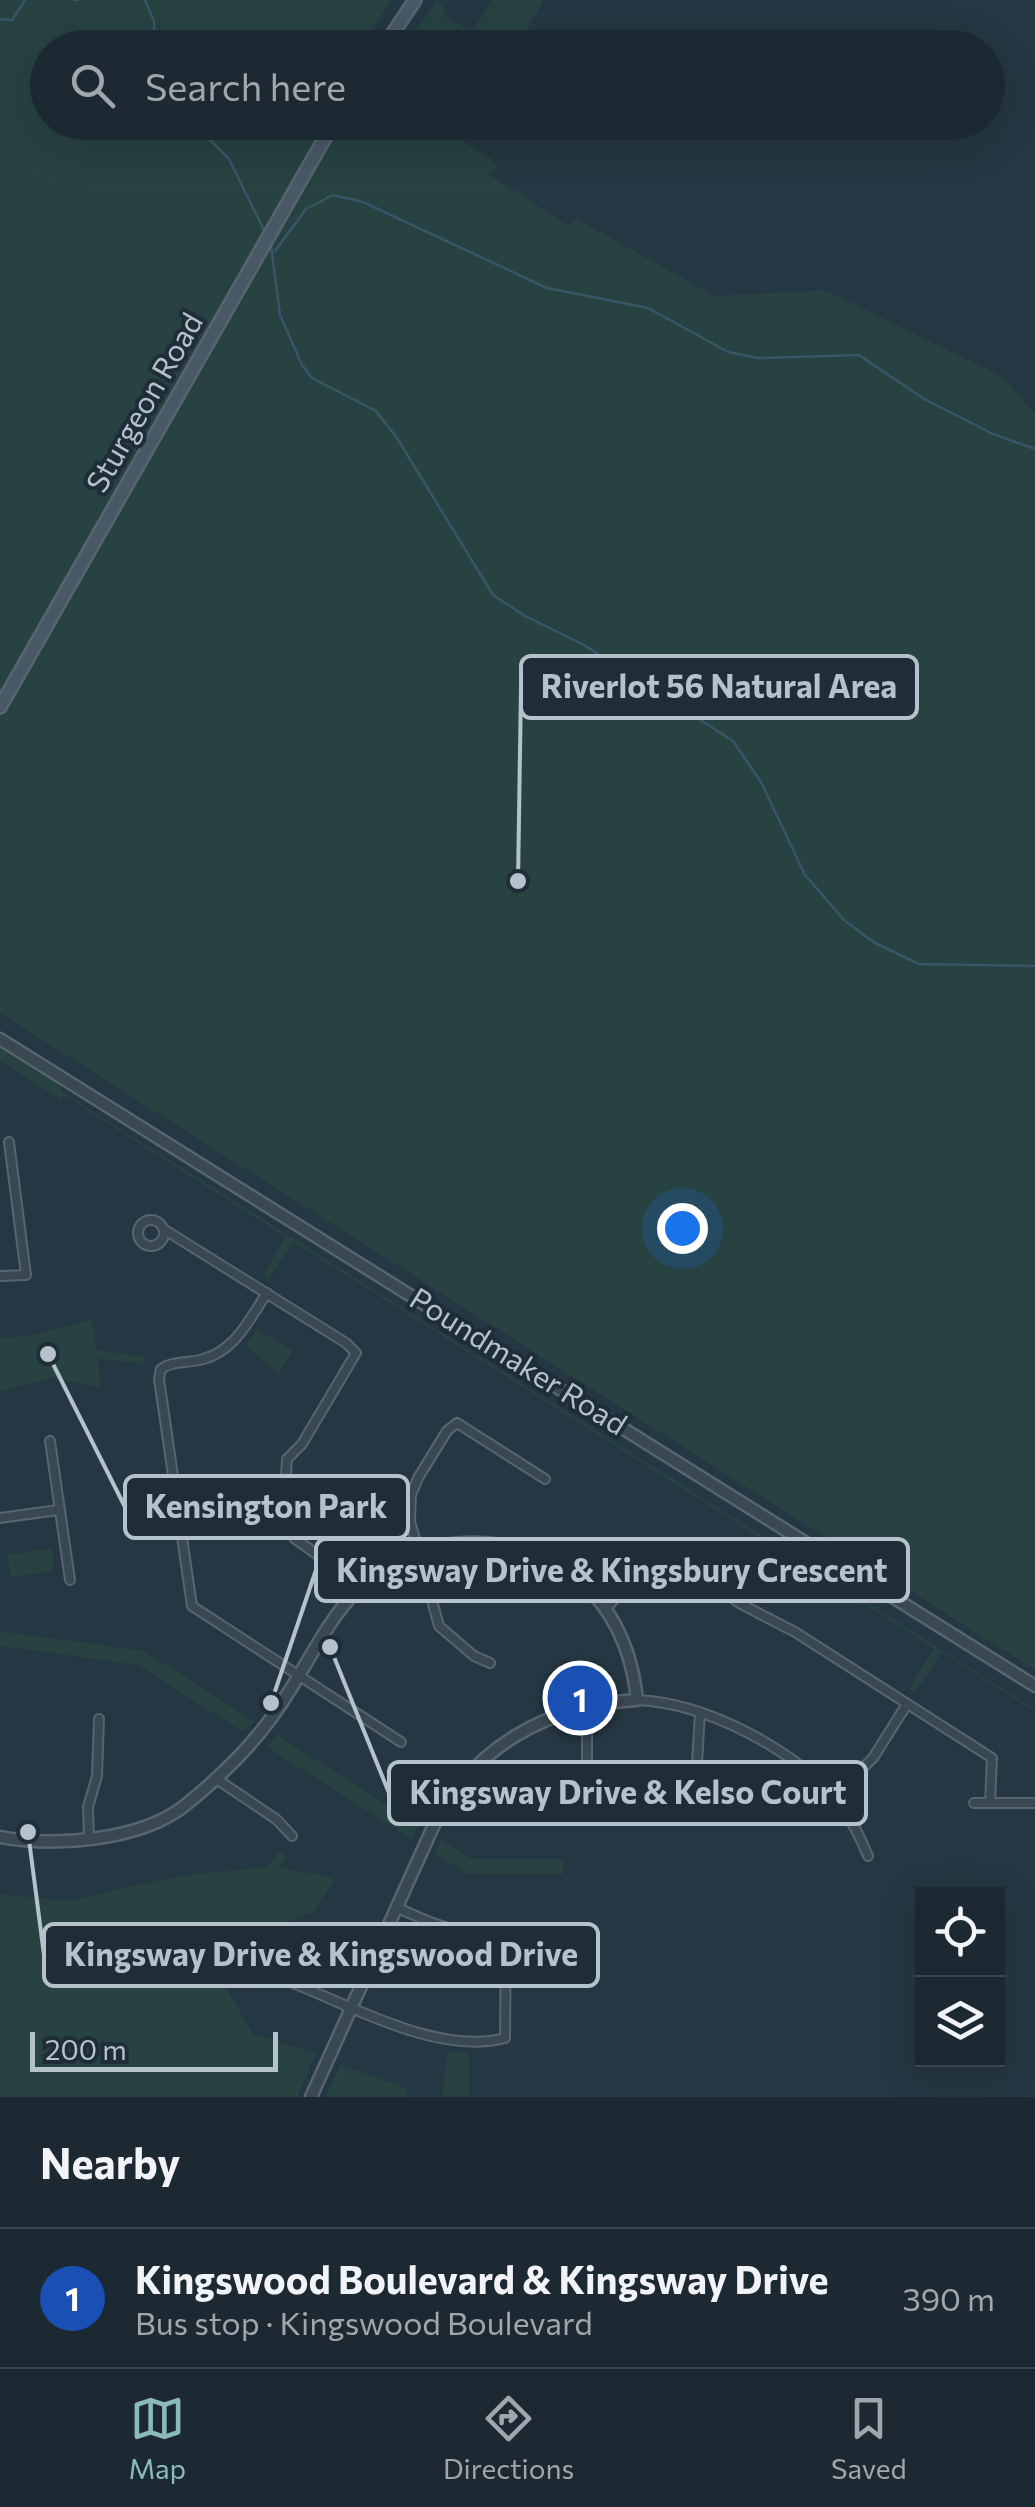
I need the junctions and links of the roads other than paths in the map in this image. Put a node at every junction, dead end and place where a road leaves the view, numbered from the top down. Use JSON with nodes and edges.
{"nodes":[{"id":1,"x":416,"y":0,"type":"edge"},
{"id":2,"x":395,"y":30,"type":"edge"},
{"id":3,"x":324,"y":140,"type":"edge"},
{"id":4,"x":0,"y":708,"type":"edge"},
{"id":5,"x":0,"y":1039,"type":"edge"},
{"id":6,"x":9,"y":1142,"type":"dead end"},
{"id":7,"x":164,"y":1230,"type":"dead end"},
{"id":8,"x":0,"y":1276,"type":"edge"},
{"id":9,"x":267,"y":1294,"type":"junction"},
{"id":10,"x":50,"y":1441,"type":"dead end"},
{"id":11,"x":545,"y":1479,"type":"dead end"},
{"id":12,"x":58,"y":1510,"type":"junction"},
{"id":13,"x":0,"y":1518,"type":"edge"},
{"id":14,"x":416,"y":1552,"type":"junction"},
{"id":15,"x":70,"y":1580,"type":"dead end"},
{"id":16,"x":361,"y":1586,"type":"junction"},
{"id":17,"x":607,"y":1608,"type":"junction"},
{"id":18,"x":490,"y":1664,"type":"dead end"},
{"id":19,"x":300,"y":1675,"type":"junction"},
{"id":20,"x":1035,"y":1686,"type":"edge"},
{"id":21,"x":637,"y":1700,"type":"junction"},
{"id":22,"x":907,"y":1704,"type":"junction"},
{"id":23,"x":587,"y":1706,"type":"junction"},
{"id":24,"x":700,"y":1712,"type":"junction"},
{"id":25,"x":100,"y":1719,"type":"dead end"},
{"id":26,"x":402,"y":1742,"type":"dead end"},
{"id":27,"x":215,"y":1778,"type":"junction"},
{"id":28,"x":462,"y":1782,"type":"junction"},
{"id":29,"x":480,"y":1796,"type":"dead end"},
{"id":30,"x":833,"y":1797,"type":"junction"},
{"id":31,"x":974,"y":1802,"type":"dead end"},
{"id":32,"x":990,"y":1803,"type":"junction"},
{"id":33,"x":1035,"y":1803,"type":"edge"},
{"id":34,"x":292,"y":1836,"type":"dead end"},
{"id":35,"x":0,"y":1837,"type":"edge"},
{"id":36,"x":89,"y":1838,"type":"junction"},
{"id":37,"x":868,"y":1856,"type":"dead end"},
{"id":38,"x":398,"y":1908,"type":"junction"},
{"id":39,"x":288,"y":1981,"type":"dead end"},
{"id":40,"x":353,"y":2006,"type":"junction"},
{"id":41,"x":312,"y":2097,"type":"edge"}],
"edges":[{"from":1,"to":2,"type":"main road"},
{"from":3,"to":4,"type":"main road","name":"Sturgeon Road"},
{"from":5,"to":20,"type":"street","name":"Poundmaker Road"},
{"from":6,"to":8,"type":"street"},
{"from":7,"to":9,"type":"street"},
{"from":9,"to":16,"type":"street"},
{"from":9,"to":19,"type":"street"},
{"from":10,"to":12,"type":"street"},
{"from":11,"to":14,"type":"street"},
{"from":12,"to":13,"type":"street"},
{"from":12,"to":15,"type":"street"},
{"from":14,"to":16,"type":"street"},
{"from":14,"to":17,"type":"street"},
{"from":14,"to":18,"type":"street"},
{"from":16,"to":19,"type":"street"},
{"from":17,"to":21,"type":"street"},
{"from":17,"to":22,"type":"street"},
{"from":19,"to":26,"type":"street"},
{"from":19,"to":27,"type":"street"},
{"from":21,"to":23,"type":"street"},
{"from":21,"to":24,"type":"street"},
{"from":22,"to":30,"type":"street"},
{"from":22,"to":32,"type":"street"},
{"from":23,"to":24,"type":"street"},
{"from":23,"to":28,"type":"street"},
{"from":24,"to":30,"type":"street"},
{"from":25,"to":36,"type":"street"},
{"from":27,"to":34,"type":"street"},
{"from":27,"to":36,"type":"street"},
{"from":28,"to":29,"type":"street"},
{"from":28,"to":38,"type":"street"},
{"from":30,"to":37,"type":"street"},
{"from":31,"to":32,"type":"street"},
{"from":32,"to":33,"type":"street"},
{"from":35,"to":36,"type":"street"},
{"from":38,"to":40,"type":"street"},
{"from":38,"to":40,"type":"street"},
{"from":39,"to":40,"type":"street"},
{"from":40,"to":41,"type":"street"}]}
